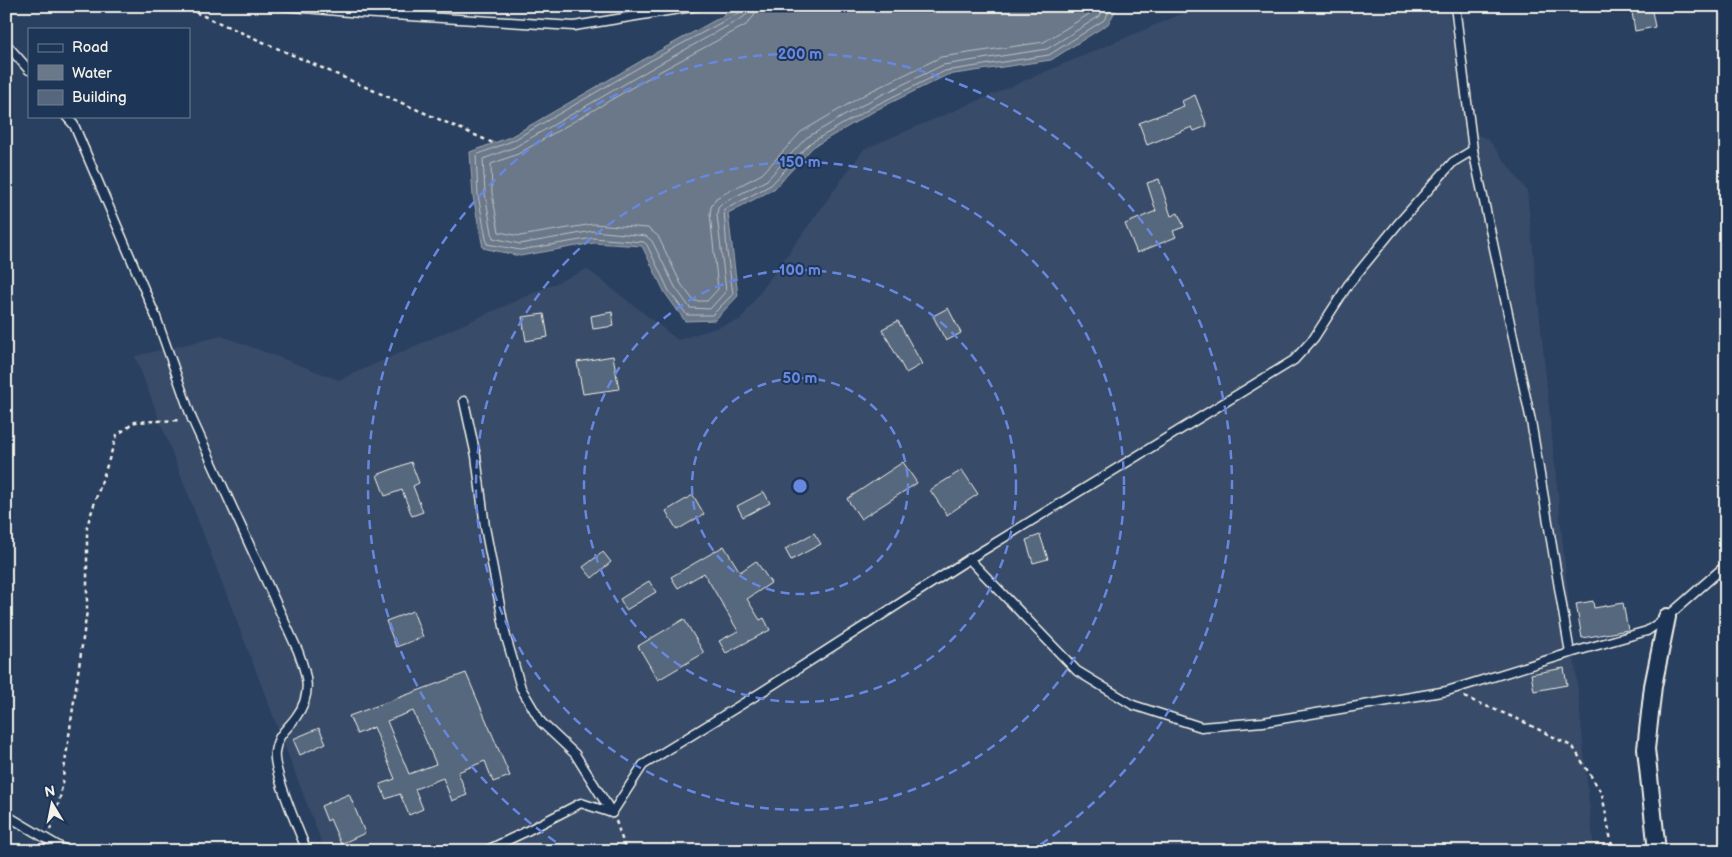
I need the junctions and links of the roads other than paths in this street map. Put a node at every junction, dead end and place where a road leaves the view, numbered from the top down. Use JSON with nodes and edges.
{"nodes":[{"id":1,"x":282,"y":6,"type":"edge"},
{"id":2,"x":698,"y":6,"type":"edge"},
{"id":3,"x":1454,"y":6,"type":"edge"},
{"id":4,"x":6,"y":44,"type":"edge"},
{"id":5,"x":28,"y":69,"type":"edge"},
{"id":6,"x":68,"y":118,"type":"edge"},
{"id":7,"x":1472,"y":150,"type":"junction"},
{"id":8,"x":464,"y":401,"type":"dead end"},
{"id":9,"x":969,"y":559,"type":"junction"},
{"id":10,"x":1726,"y":565,"type":"edge"},
{"id":11,"x":1666,"y":617,"type":"junction"},
{"id":12,"x":1570,"y":653,"type":"junction"},
{"id":13,"x":612,"y":813,"type":"junction"},
{"id":14,"x":6,"y":815,"type":"edge"},
{"id":15,"x":67,"y":851,"type":"edge"},
{"id":16,"x":307,"y":851,"type":"edge"},
{"id":17,"x":485,"y":851,"type":"edge"},
{"id":18,"x":1657,"y":851,"type":"edge"}],
"edges":[{"from":1,"to":2,"type":"lane"},
{"from":3,"to":7,"type":"lane"},
{"from":4,"to":5,"type":"lane"},
{"from":6,"to":16,"type":"lane"},
{"from":7,"to":9,"type":"lane"},
{"from":7,"to":12,"type":"lane"},
{"from":8,"to":13,"type":"lane"},
{"from":9,"to":12,"type":"lane"},
{"from":9,"to":13,"type":"lane"},
{"from":10,"to":11,"type":"lane"},
{"from":11,"to":12,"type":"lane"},
{"from":11,"to":18,"type":"street"},
{"from":13,"to":17,"type":"lane"},
{"from":14,"to":15,"type":"lane"}]}
